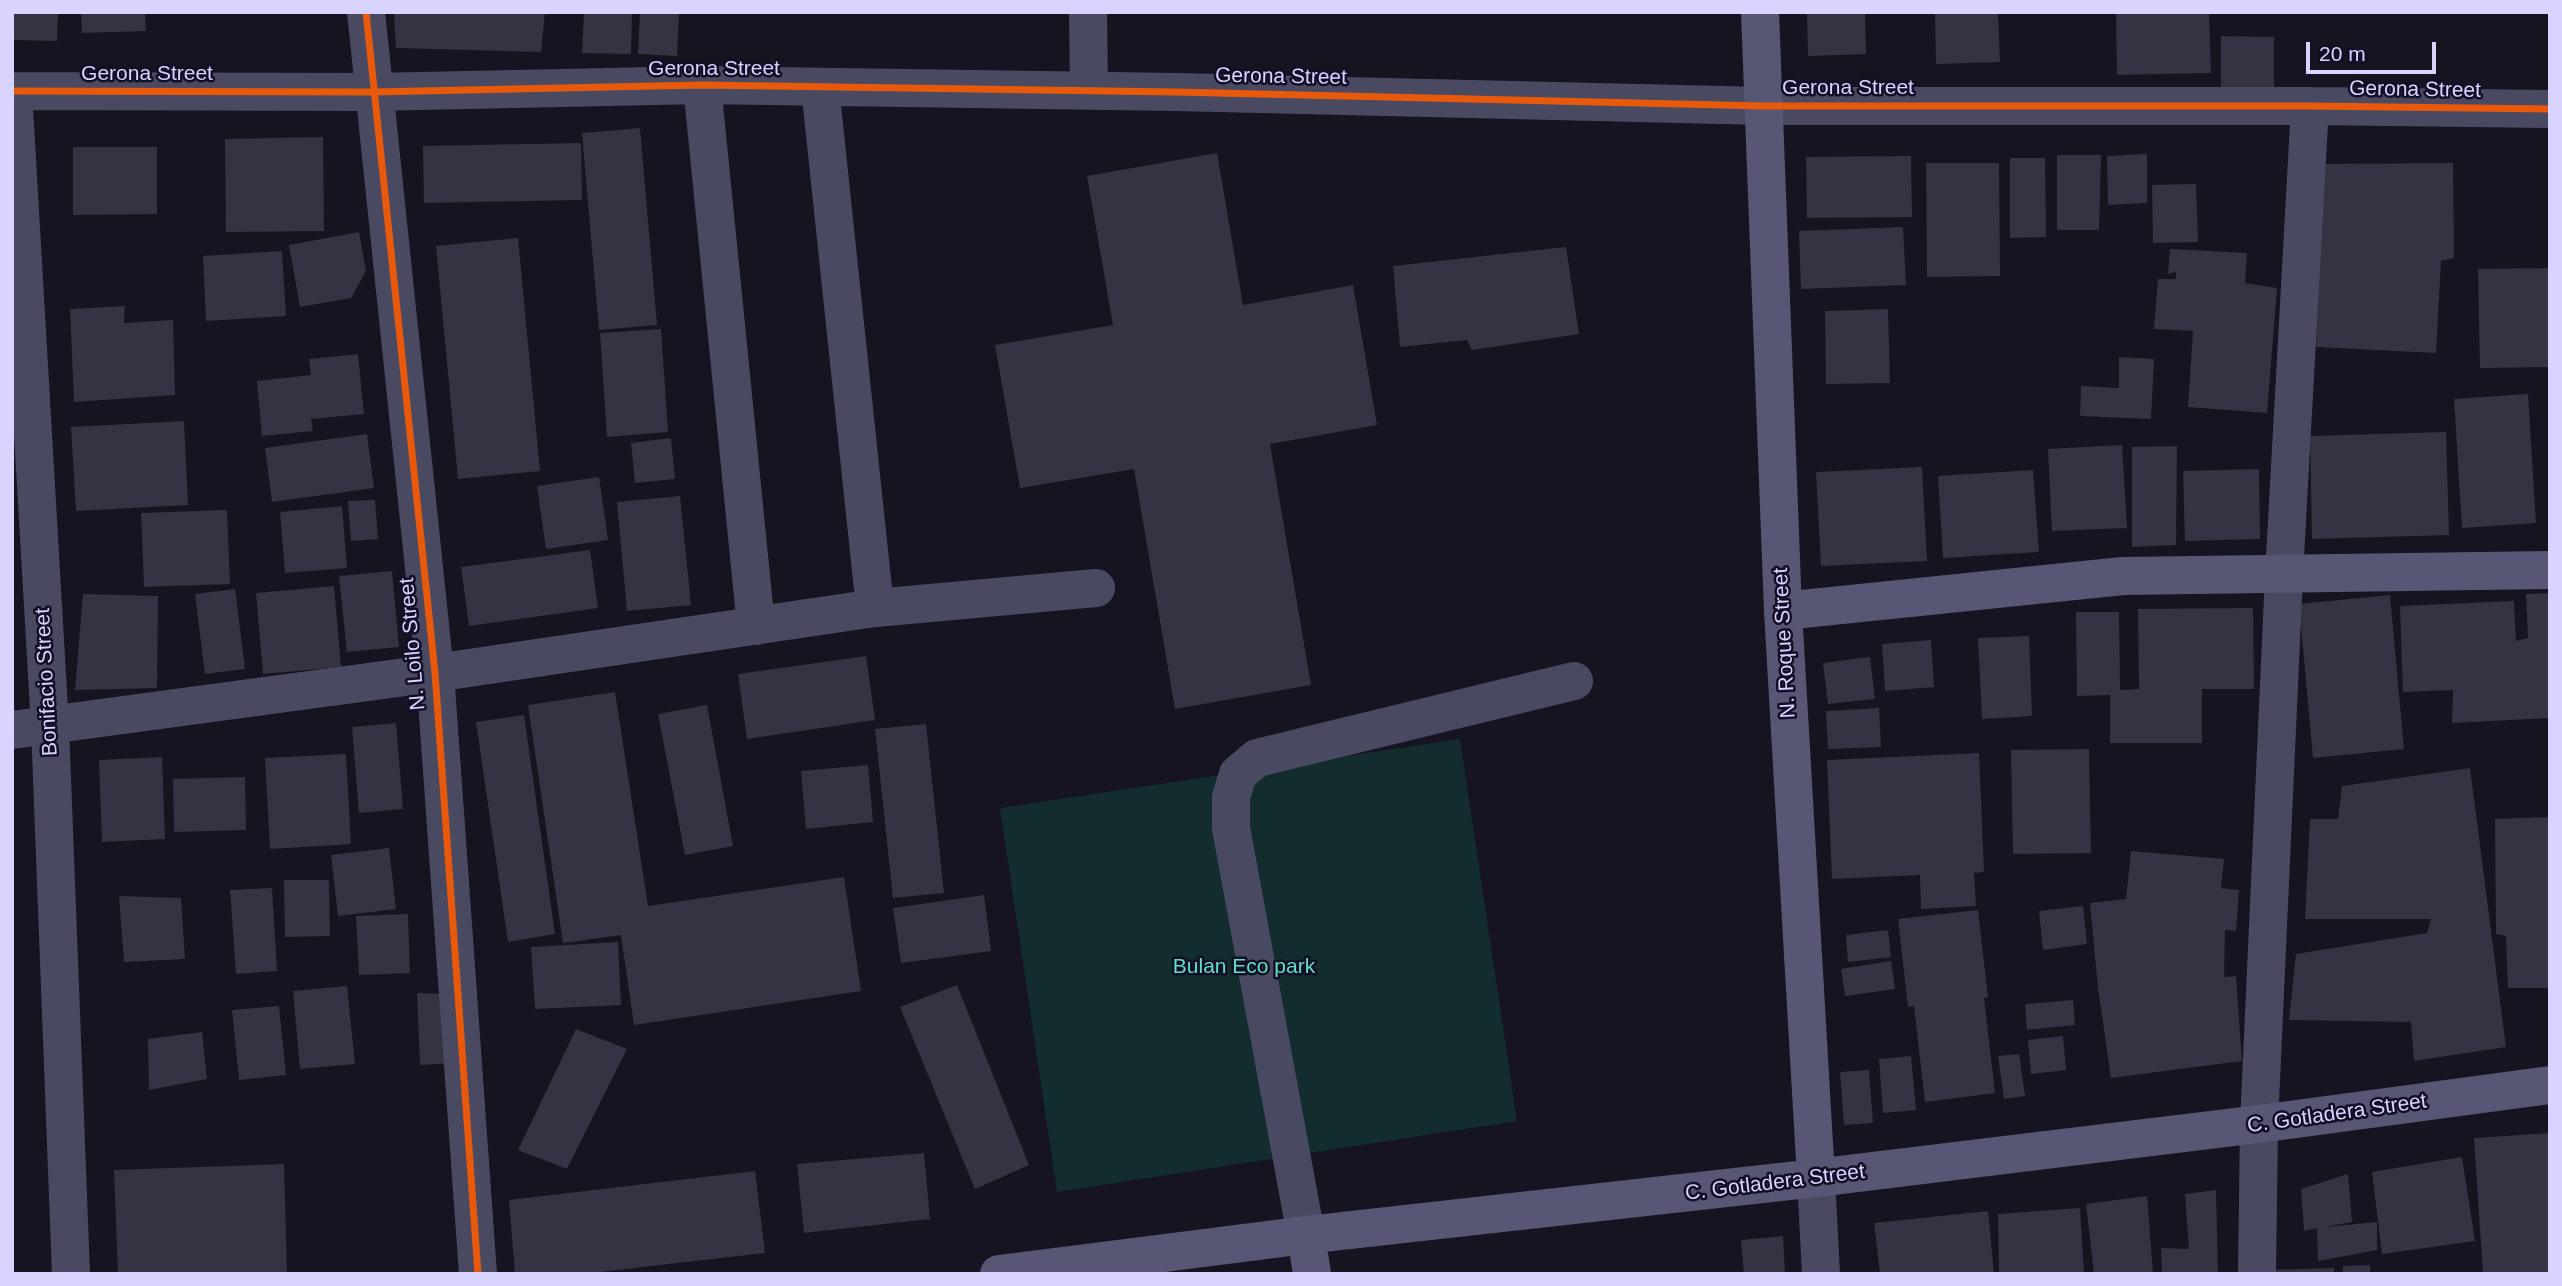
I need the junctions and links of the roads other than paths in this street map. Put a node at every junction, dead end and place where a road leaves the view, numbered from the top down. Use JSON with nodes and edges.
{"nodes":[{"id":1,"x":366,"y":12,"type":"edge"},
{"id":2,"x":1088,"y":12,"type":"edge"},
{"id":3,"x":1759,"y":12,"type":"edge"},
{"id":4,"x":702,"y":85,"type":"junction"},
{"id":5,"x":820,"y":87,"type":"junction"},
{"id":6,"x":1089,"y":90,"type":"junction"},
{"id":7,"x":13,"y":91,"type":"edge"},
{"id":8,"x":373,"y":92,"type":"junction"},
{"id":9,"x":1764,"y":106,"type":"junction"},
{"id":10,"x":2309,"y":106,"type":"junction"},
{"id":11,"x":2550,"y":109,"type":"edge"},
{"id":12,"x":2550,"y":570,"type":"edge"},
{"id":13,"x":2284,"y":575,"type":"junction"},
{"id":14,"x":1096,"y":588,"type":"dead end"},
{"id":15,"x":875,"y":608,"type":"junction"},
{"id":16,"x":1783,"y":611,"type":"junction"},
{"id":17,"x":756,"y":626,"type":"junction"},
{"id":18,"x":435,"y":673,"type":"junction"},
{"id":19,"x":1574,"y":681,"type":"dead end"},
{"id":20,"x":50,"y":726,"type":"junction"},
{"id":21,"x":12,"y":730,"type":"edge"},
{"id":22,"x":2550,"y":1085,"type":"edge"},
{"id":23,"x":2259,"y":1124,"type":"junction"},
{"id":24,"x":1816,"y":1178,"type":"junction"},
{"id":25,"x":1306,"y":1236,"type":"junction"},
{"id":26,"x":71,"y":1274,"type":"edge"},
{"id":27,"x":478,"y":1274,"type":"edge"},
{"id":28,"x":999,"y":1274,"type":"edge"},
{"id":29,"x":1312,"y":1274,"type":"edge"},
{"id":30,"x":1821,"y":1274,"type":"edge"},
{"id":31,"x":2257,"y":1274,"type":"edge"}],
"edges":[{"from":1,"to":8,"type":"street","name":"N. Loilo Street"},
{"from":2,"to":6,"type":"street"},
{"from":3,"to":9,"type":"street","name":"N. Roque Street"},
{"from":4,"to":5,"type":"street","name":"Gerona Street"},
{"from":4,"to":8,"type":"street","name":"Gerona Street"},
{"from":4,"to":17,"type":"street"},
{"from":5,"to":6,"type":"street","name":"Gerona Street"},
{"from":5,"to":15,"type":"street"},
{"from":6,"to":9,"type":"street","name":"Gerona Street"},
{"from":7,"to":8,"type":"street","name":"Gerona Street"},
{"from":7,"to":20,"type":"street","name":"Bonifacio Street"},
{"from":8,"to":18,"type":"street","name":"N. Loilo Street"},
{"from":9,"to":10,"type":"street","name":"Gerona Street"},
{"from":9,"to":16,"type":"street","name":"N. Roque Street"},
{"from":10,"to":11,"type":"street","name":"Gerona Street"},
{"from":10,"to":13,"type":"street"},
{"from":12,"to":13,"type":"street"},
{"from":13,"to":16,"type":"street"},
{"from":13,"to":23,"type":"street"},
{"from":14,"to":15,"type":"street"},
{"from":15,"to":17,"type":"street"},
{"from":16,"to":24,"type":"street","name":"N. Roque Street"},
{"from":17,"to":18,"type":"street"},
{"from":18,"to":20,"type":"street"},
{"from":18,"to":27,"type":"street","name":"N. Loilo Street"},
{"from":19,"to":25,"type":"street"},
{"from":20,"to":21,"type":"street"},
{"from":20,"to":26,"type":"street","name":"Bonifacio Street"},
{"from":22,"to":23,"type":"street","name":"C. Gotladera Street"},
{"from":23,"to":24,"type":"street","name":"C. Gotladera Street"},
{"from":23,"to":31,"type":"street"},
{"from":24,"to":25,"type":"street","name":"C. Gotladera Street"},
{"from":24,"to":30,"type":"street","name":"N. Roque Street"},
{"from":25,"to":28,"type":"street","name":"C. Gotladera Street"},
{"from":25,"to":29,"type":"street"}]}
